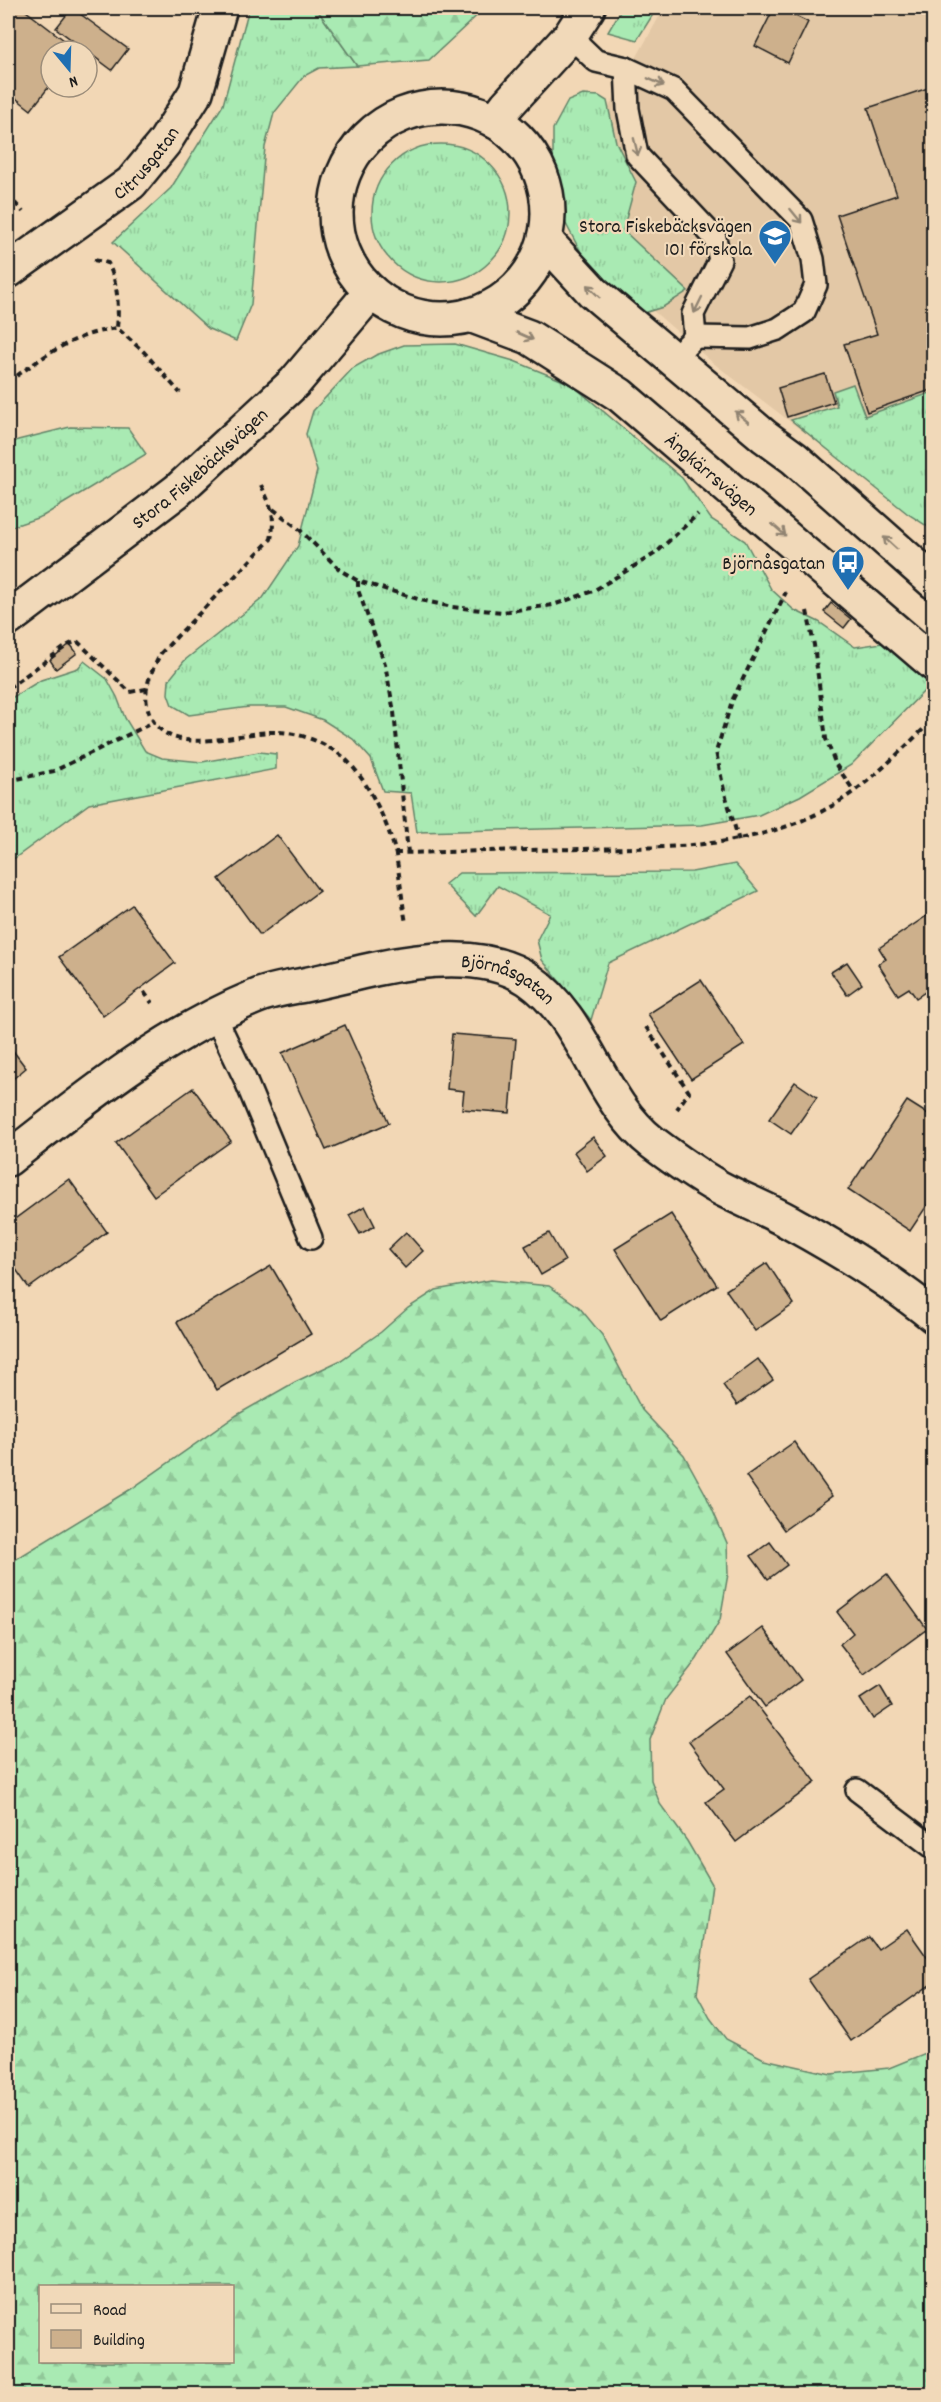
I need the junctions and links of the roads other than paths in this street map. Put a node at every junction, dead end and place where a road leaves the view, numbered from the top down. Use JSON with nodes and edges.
{"nodes":[{"id":1,"x":220,"y":8,"type":"edge"},
{"id":2,"x":588,"y":8,"type":"edge"},
{"id":3,"x":570,"y":36,"type":"junction"},
{"id":4,"x":626,"y":69,"type":"junction"},
{"id":5,"x":495,"y":121,"type":"junction"},
{"id":6,"x":545,"y":240,"type":"junction"},
{"id":7,"x":8,"y":271,"type":"edge"},
{"id":8,"x":371,"y":292,"type":"junction"},
{"id":9,"x":470,"y":315,"type":"junction"},
{"id":10,"x":684,"y":348,"type":"junction"},
{"id":11,"x":933,"y":582,"type":"edge"},
{"id":12,"x":8,"y":619,"type":"edge"},
{"id":13,"x":933,"y":664,"type":"edge"},
{"id":14,"x":214,"y":1014,"type":"junction"},
{"id":15,"x":8,"y":1159,"type":"edge"},
{"id":16,"x":311,"y":1238,"type":"dead end"},
{"id":17,"x":933,"y":1316,"type":"edge"},
{"id":18,"x":857,"y":1790,"type":"dead end"},
{"id":19,"x":933,"y":1848,"type":"edge"}],
"edges":[{"from":1,"to":7,"type":"street","name":"Citrusgatan"},
{"from":2,"to":3,"type":"street"},
{"from":3,"to":4,"type":"lane"},
{"from":3,"to":5,"type":"street"},
{"from":4,"to":10,"type":"lane","one_way":true},
{"from":4,"to":10,"type":"lane","one_way":true},
{"from":5,"to":6,"type":"street"},
{"from":5,"to":8,"type":"street"},
{"from":6,"to":9,"type":"street"},
{"from":10,"to":6,"type":"street","one_way":true},
{"from":8,"to":9,"type":"street"},
{"from":8,"to":12,"type":"street","name":"Stora Fiskebäcksvägen"},
{"from":9,"to":13,"type":"street","name":"Ängkärrsvägen","one_way":true},
{"from":11,"to":10,"type":"street","one_way":true},
{"from":14,"to":15,"type":"street","name":"Björnåsgatan"},
{"from":14,"to":16,"type":"lane"},
{"from":14,"to":17,"type":"street","name":"Björnåsgatan"},
{"from":18,"to":19,"type":"lane"}]}
